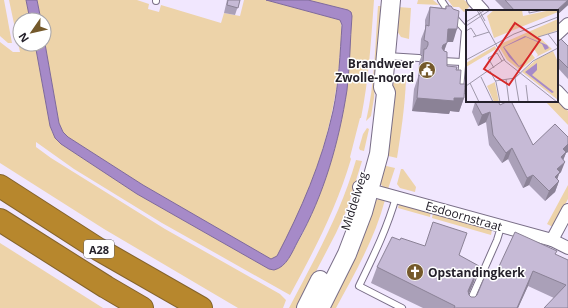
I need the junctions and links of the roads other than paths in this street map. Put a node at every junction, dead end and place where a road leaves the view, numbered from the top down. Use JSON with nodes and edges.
{"nodes":[{"id":1,"x":391,"y":0,"type":"edge"},
{"id":2,"x":441,"y":0,"type":"edge"},
{"id":3,"x":473,"y":0,"type":"edge"},
{"id":4,"x":482,"y":10,"type":"edge"},
{"id":5,"x":568,"y":24,"type":"edge"},
{"id":6,"x":466,"y":31,"type":"edge"},
{"id":7,"x":558,"y":33,"type":"edge"},
{"id":8,"x":386,"y":56,"type":"junction"},
{"id":9,"x":419,"y":58,"type":"dead end"},
{"id":10,"x":442,"y":61,"type":"edge"},
{"id":11,"x":462,"y":62,"type":"junction"},
{"id":12,"x":466,"y":90,"type":"edge"},
{"id":13,"x":558,"y":92,"type":"edge"},
{"id":14,"x":568,"y":103,"type":"edge"},
{"id":15,"x":0,"y":186,"type":"edge"},
{"id":16,"x":364,"y":189,"type":"junction"},
{"id":17,"x":396,"y":197,"type":"junction"},
{"id":18,"x":568,"y":210,"type":"edge"},
{"id":19,"x":0,"y":220,"type":"edge"},
{"id":20,"x":501,"y":227,"type":"junction"},
{"id":21,"x":552,"y":240,"type":"junction"},
{"id":22,"x":568,"y":248,"type":"edge"},
{"id":23,"x":142,"y":308,"type":"edge"},
{"id":24,"x":201,"y":308,"type":"edge"},
{"id":25,"x":306,"y":308,"type":"edge"},
{"id":26,"x":320,"y":308,"type":"edge"},
{"id":27,"x":402,"y":308,"type":"edge"},
{"id":28,"x":467,"y":308,"type":"edge"}],
"edges":[{"from":1,"to":8,"type":"main road","name":"Middelweg"},
{"from":2,"to":6,"type":"lane"},
{"from":3,"to":4,"type":"street"},
{"from":5,"to":7,"type":"street"},
{"from":6,"to":11,"type":"lane"},
{"from":8,"to":9,"type":"lane"},
{"from":8,"to":16,"type":"main road","name":"Middelweg"},
{"from":10,"to":11,"type":"lane"},
{"from":11,"to":12,"type":"lane"},
{"from":13,"to":14,"type":"street"},
{"from":15,"to":24,"type":"highway","number":"A28"},
{"from":16,"to":17,"type":"street","name":"Esdoornstraat"},
{"from":16,"to":25,"type":"main road","name":"Middelweg"},
{"from":16,"to":26,"type":"main road","name":"Middelweg"},
{"from":17,"to":20,"type":"street","name":"Esdoornstraat"},
{"from":17,"to":27,"type":"lane"},
{"from":18,"to":21,"type":"street"},
{"from":19,"to":23,"type":"highway","number":"A28"},
{"from":20,"to":21,"type":"street","name":"Esdoornstraat"},
{"from":20,"to":28,"type":"lane"},
{"from":21,"to":22,"type":"street","name":"Esdoornstraat"}]}
